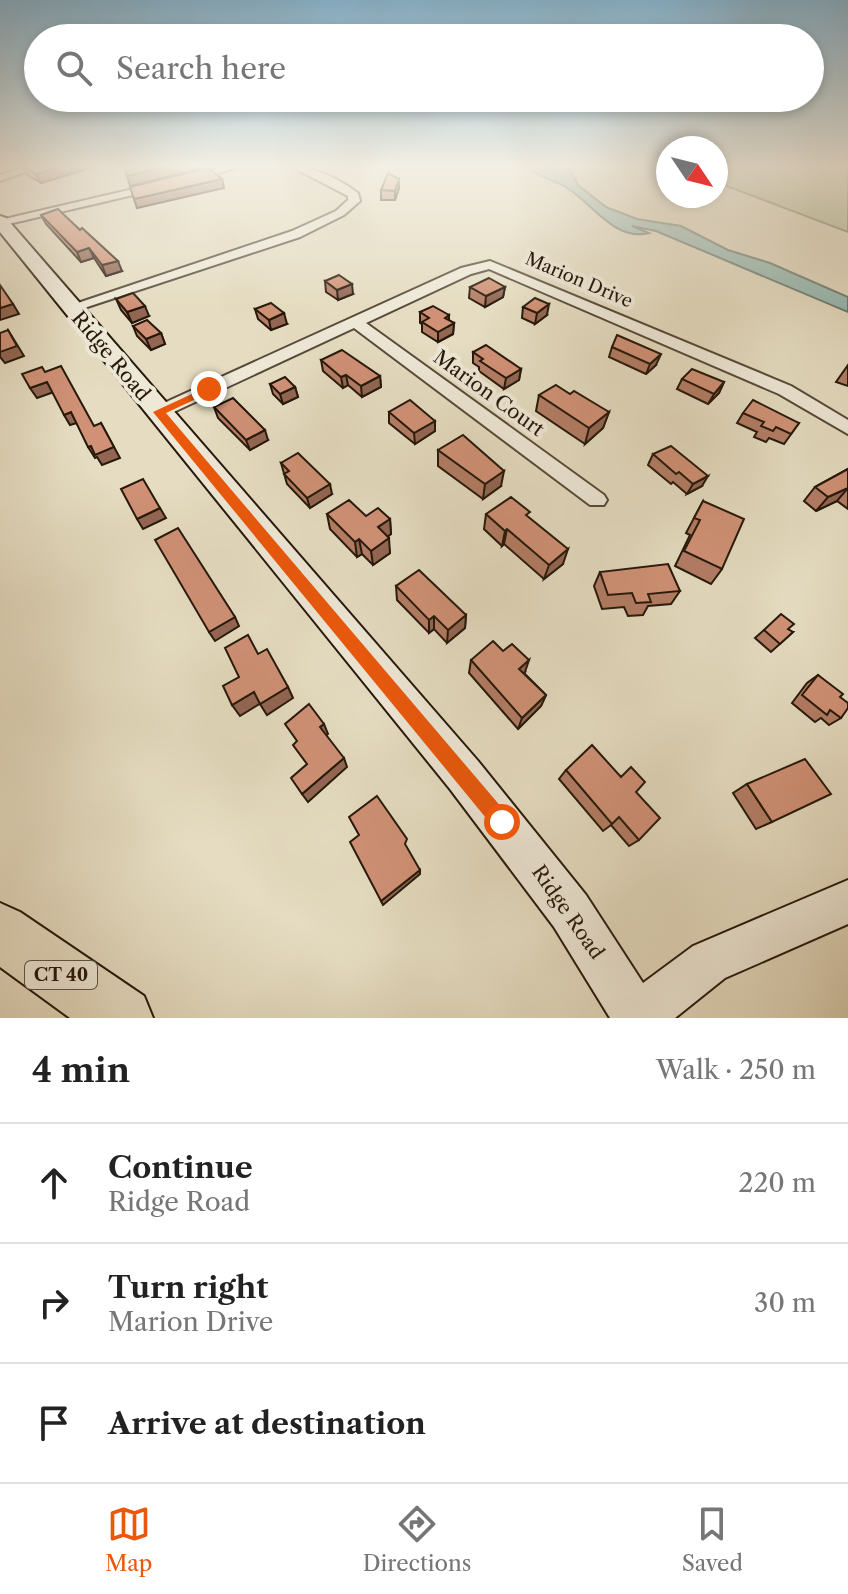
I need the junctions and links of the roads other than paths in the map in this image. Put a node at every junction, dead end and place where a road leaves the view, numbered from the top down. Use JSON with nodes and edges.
{"nodes":[{"id":1,"x":37,"y":214,"type":"edge"},
{"id":2,"x":339,"y":214,"type":"edge"},
{"id":3,"x":1,"y":222,"type":"edge"},
{"id":4,"x":70,"y":308,"type":"junction"},
{"id":5,"x":355,"y":322,"type":"junction"},
{"id":6,"x":159,"y":412,"type":"junction"},
{"id":7,"x":848,"y":428,"type":"edge"},
{"id":8,"x":597,"y":500,"type":"dead end"},
{"id":9,"x":848,"y":902,"type":"edge"},
{"id":10,"x":0,"y":932,"type":"edge"},
{"id":11,"x":122,"y":1018,"type":"edge"},
{"id":12,"x":637,"y":1018,"type":"edge"}],
"edges":[{"from":1,"to":3,"type":"street"},
{"from":2,"to":4,"type":"street"},
{"from":3,"to":4,"type":"main road","name":"Ridge Road"},
{"from":4,"to":6,"type":"main road","name":"Ridge Road"},
{"from":5,"to":6,"type":"street","name":"Marion Drive"},
{"from":5,"to":7,"type":"street","name":"Marion Drive"},
{"from":5,"to":8,"type":"street","name":"Marion Court"},
{"from":6,"to":12,"type":"main road","name":"Ridge Road"},
{"from":9,"to":12,"type":"main road"},
{"from":10,"to":11,"type":"highway","number":"CT 40"}]}
